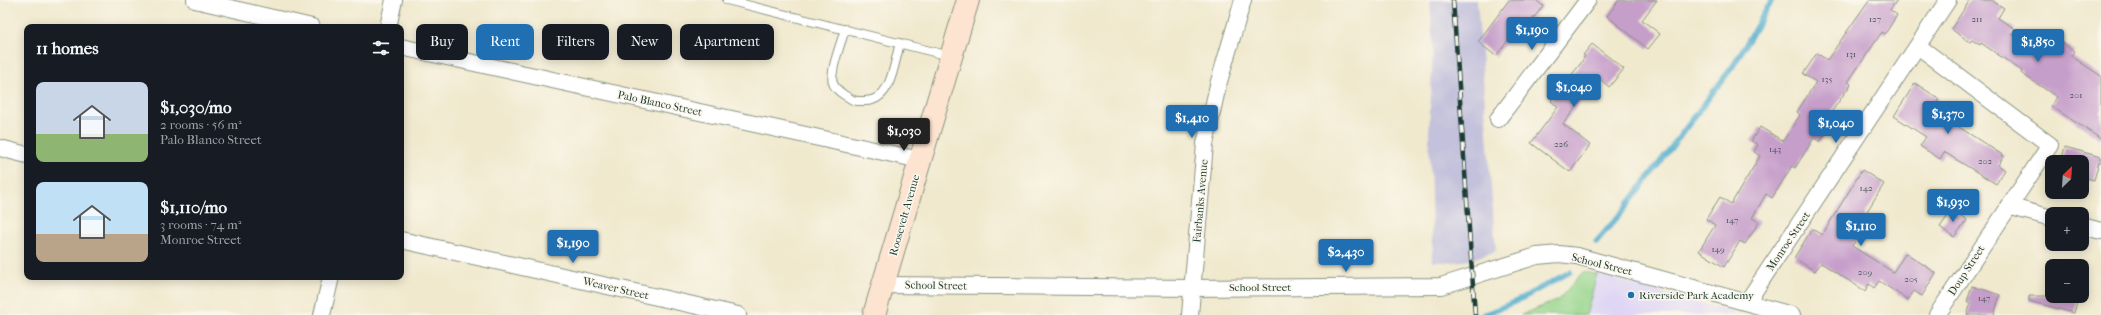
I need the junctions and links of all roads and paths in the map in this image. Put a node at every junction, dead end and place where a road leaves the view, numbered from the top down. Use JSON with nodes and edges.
{"nodes":[{"id":1,"x":195,"y":0,"type":"edge"},
{"id":2,"x":394,"y":0,"type":"edge"},
{"id":3,"x":728,"y":0,"type":"edge"},
{"id":4,"x":968,"y":0,"type":"edge"},
{"id":5,"x":1243,"y":0,"type":"edge"},
{"id":6,"x":1588,"y":0,"type":"edge"},
{"id":7,"x":1948,"y":0,"type":"edge"},
{"id":8,"x":299,"y":24,"type":"edge"},
{"id":9,"x":389,"y":24,"type":"edge"},
{"id":10,"x":845,"y":29,"type":"junction"},
{"id":11,"x":900,"y":43,"type":"junction"},
{"id":12,"x":1918,"y":46,"type":"junction"},
{"id":13,"x":404,"y":48,"type":"edge"},
{"id":14,"x":950,"y":56,"type":"junction"},
{"id":15,"x":1498,"y":119,"type":"dead end"},
{"id":16,"x":0,"y":148,"type":"edge"},
{"id":17,"x":24,"y":154,"type":"edge"},
{"id":18,"x":920,"y":160,"type":"junction"},
{"id":19,"x":2008,"y":206,"type":"junction"},
{"id":20,"x":2045,"y":216,"type":"edge"},
{"id":21,"x":2089,"y":228,"type":"edge"},
{"id":22,"x":2101,"y":231,"type":"edge"},
{"id":23,"x":404,"y":241,"type":"edge"},
{"id":24,"x":330,"y":280,"type":"edge"},
{"id":25,"x":883,"y":285,"type":"junction"},
{"id":26,"x":1192,"y":288,"type":"junction"},
{"id":27,"x":1746,"y":302,"type":"junction"},
{"id":28,"x":322,"y":315,"type":"edge"},
{"id":29,"x":738,"y":315,"type":"edge"},
{"id":30,"x":874,"y":315,"type":"edge"},
{"id":31,"x":1190,"y":315,"type":"edge"},
{"id":32,"x":1792,"y":315,"type":"edge"},
{"id":33,"x":1936,"y":315,"type":"edge"}],
"edges":[{"from":1,"to":8,"type":"street"},
{"from":2,"to":9,"type":"street"},
{"from":3,"to":10,"type":"lane"},
{"from":4,"to":14,"type":"main road","name":"Roosevelt Avenue"},
{"from":5,"to":26,"type":"street","name":"Fairbanks Avenue"},
{"from":6,"to":15,"type":"street"},
{"from":7,"to":12,"type":"street","name":"Monroe Street"},
{"from":10,"to":11,"type":"lane"},
{"from":10,"to":11,"type":"lane"},
{"from":11,"to":14,"type":"lane"},
{"from":12,"to":19,"type":"street","name":"Doup Street"},
{"from":12,"to":27,"type":"street","name":"Monroe Street"},
{"from":13,"to":18,"type":"street","name":"Palo Blanco Street"},
{"from":14,"to":18,"type":"main road","name":"Roosevelt Avenue"},
{"from":16,"to":17,"type":"street"},
{"from":18,"to":25,"type":"main road","name":"Roosevelt Avenue"},
{"from":19,"to":20,"type":"street"},
{"from":19,"to":33,"type":"street","name":"Doup Street"},
{"from":21,"to":22,"type":"street"},
{"from":23,"to":29,"type":"street","name":"Weaver Street"},
{"from":24,"to":28,"type":"street"},
{"from":25,"to":26,"type":"street","name":"School Street"},
{"from":25,"to":30,"type":"main road","name":"Roosevelt Avenue"},
{"from":26,"to":27,"type":"street","name":"School Street"},
{"from":26,"to":31,"type":"street","name":"Fairbanks Avenue"},
{"from":27,"to":32,"type":"street","name":"School Street"}]}
